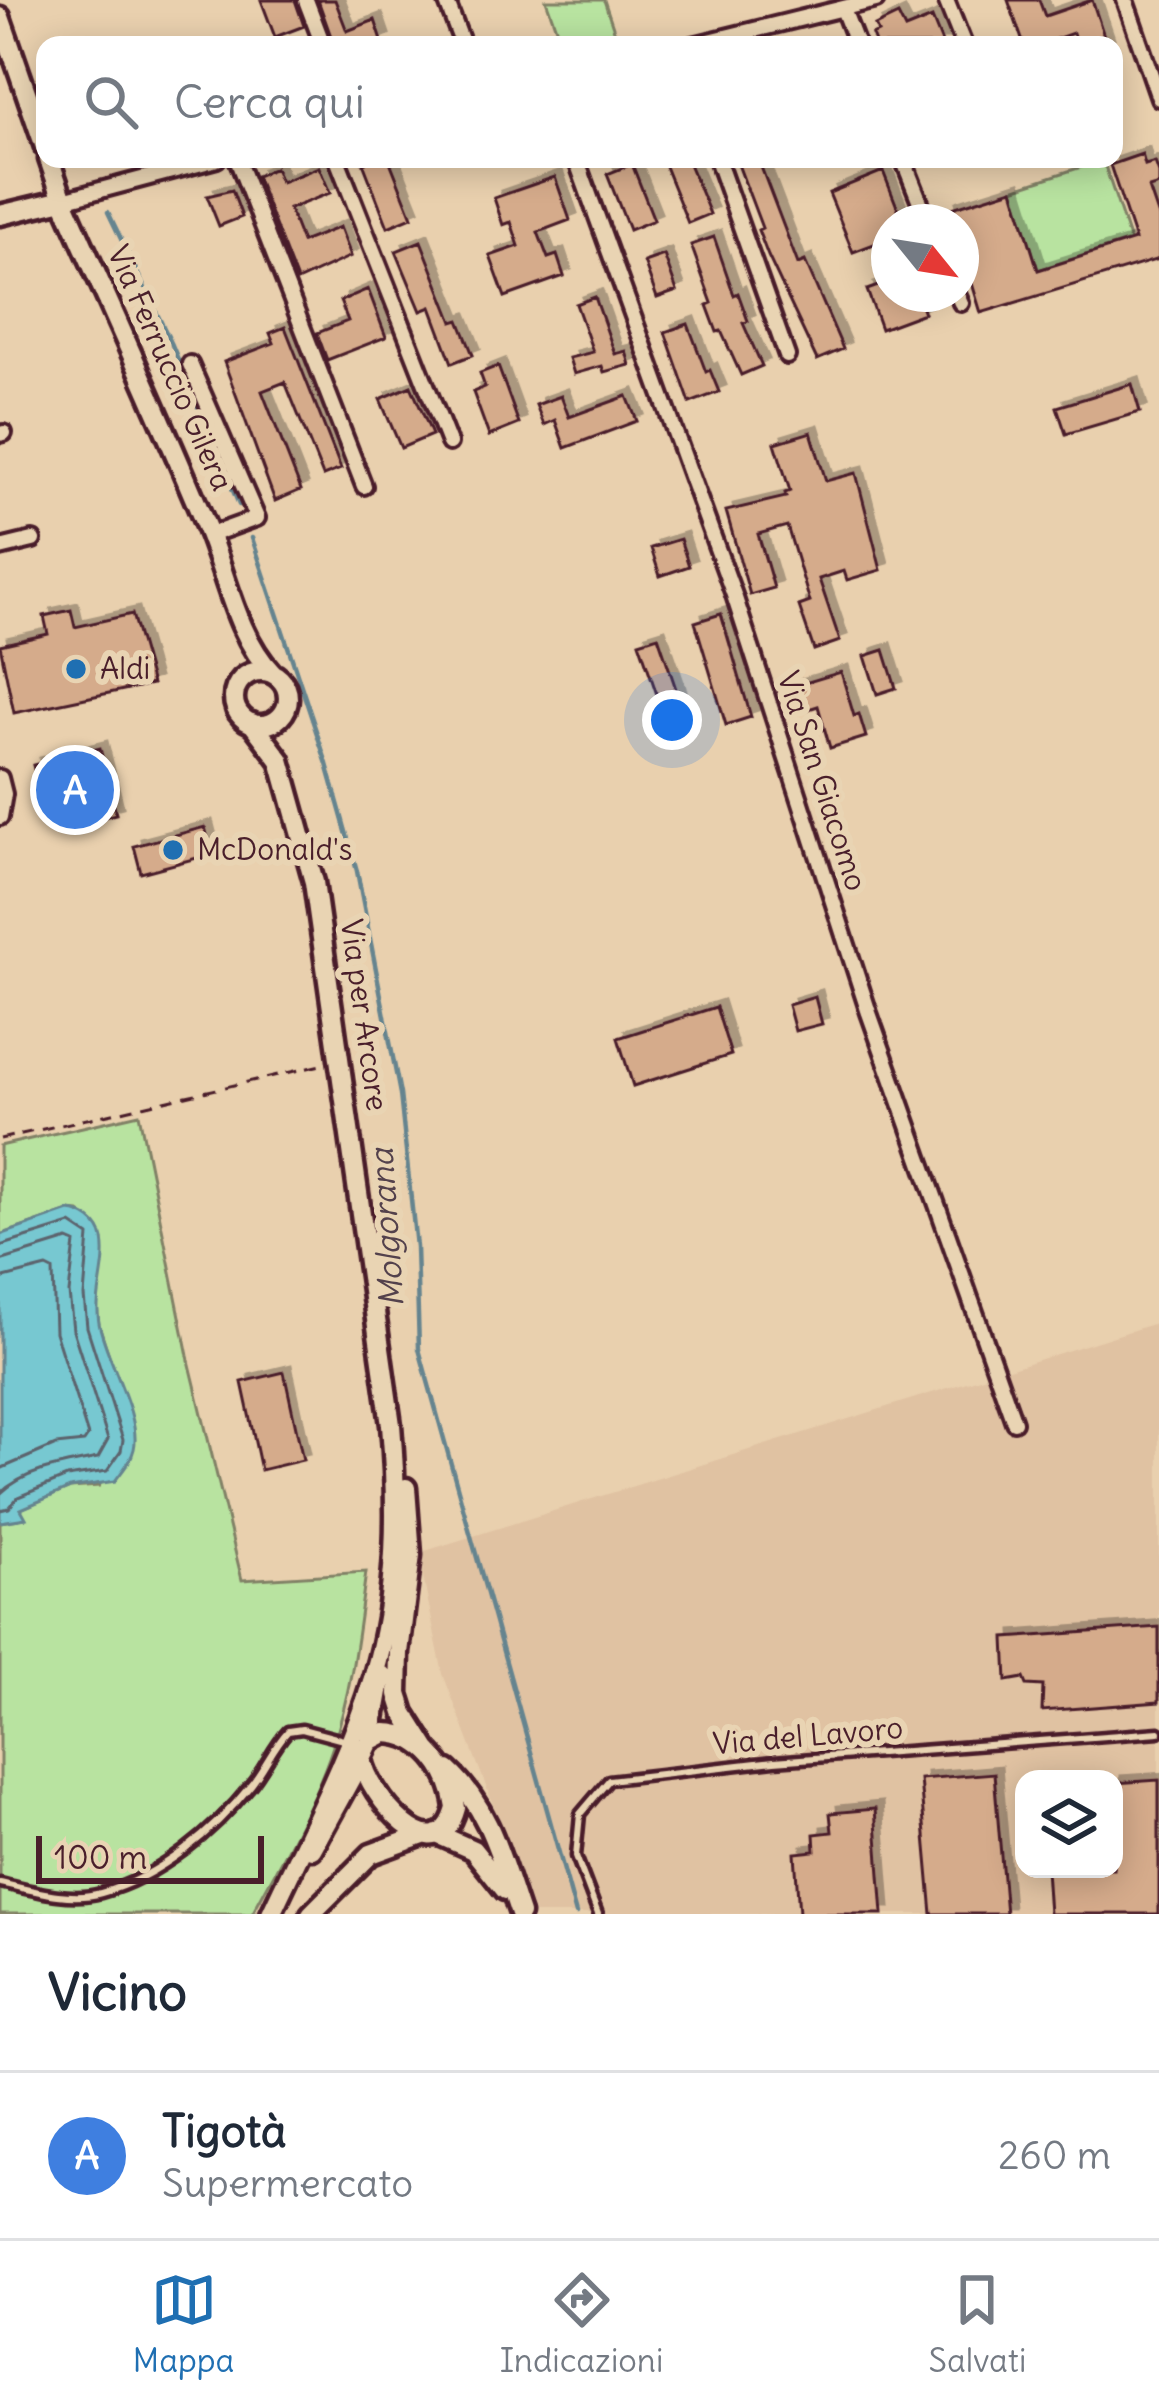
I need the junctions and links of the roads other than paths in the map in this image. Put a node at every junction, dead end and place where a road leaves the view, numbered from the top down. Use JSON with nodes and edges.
{"nodes":[{"id":1,"x":306,"y":0,"type":"edge"},
{"id":2,"x":446,"y":0,"type":"edge"},
{"id":3,"x":876,"y":0,"type":"edge"},
{"id":4,"x":946,"y":0,"type":"edge"},
{"id":5,"x":1125,"y":0,"type":"edge"},
{"id":6,"x":843,"y":9,"type":"junction"},
{"id":7,"x":0,"y":17,"type":"edge"},
{"id":8,"x":691,"y":26,"type":"dead end"},
{"id":9,"x":320,"y":36,"type":"edge"},
{"id":10,"x":460,"y":36,"type":"edge"},
{"id":11,"x":693,"y":36,"type":"edge"},
{"id":12,"x":729,"y":36,"type":"edge"},
{"id":13,"x":854,"y":36,"type":"edge"},
{"id":14,"x":960,"y":36,"type":"edge"},
{"id":15,"x":1159,"y":98,"type":"edge"},
{"id":16,"x":36,"y":121,"type":"edge"},
{"id":17,"x":52,"y":168,"type":"edge"},
{"id":18,"x":184,"y":168,"type":"edge"},
{"id":19,"x":240,"y":168,"type":"edge"},
{"id":20,"x":341,"y":168,"type":"edge"},
{"id":21,"x":579,"y":168,"type":"edge"},
{"id":22,"x":720,"y":168,"type":"edge"},
{"id":23,"x":907,"y":168,"type":"edge"},
{"id":24,"x":63,"y":200,"type":"junction"},
{"id":25,"x":921,"y":204,"type":"edge"},
{"id":26,"x":0,"y":215,"type":"edge"},
{"id":27,"x":787,"y":356,"type":"dead end"},
{"id":28,"x":190,"y":364,"type":"dead end"},
{"id":29,"x":449,"y":443,"type":"dead end"},
{"id":30,"x":364,"y":486,"type":"dead end"},
{"id":31,"x":210,"y":535,"type":"junction"},
{"id":32,"x":33,"y":540,"type":"dead end"},
{"id":33,"x":0,"y":548,"type":"edge"},
{"id":34,"x":237,"y":609,"type":"junction"},
{"id":35,"x":272,"y":674,"type":"junction"},
{"id":36,"x":239,"y":682,"type":"junction"},
{"id":37,"x":280,"y":716,"type":"junction"},
{"id":38,"x":252,"y":723,"type":"junction"},
{"id":39,"x":280,"y":760,"type":"junction"},
{"id":40,"x":0,"y":778,"type":"edge"},
{"id":41,"x":0,"y":817,"type":"edge"},
{"id":42,"x":1014,"y":1422,"type":"dead end"},
{"id":43,"x":392,"y":1425,"type":"junction"},
{"id":44,"x":1159,"y":1732,"type":"edge"},
{"id":45,"x":361,"y":1747,"type":"junction"},
{"id":46,"x":434,"y":1757,"type":"junction"},
{"id":47,"x":430,"y":1834,"type":"junction"},
{"id":48,"x":0,"y":1883,"type":"edge"},
{"id":49,"x":519,"y":1911,"type":"edge"},
{"id":50,"x":271,"y":1914,"type":"edge"},
{"id":51,"x":310,"y":1914,"type":"edge"},
{"id":52,"x":598,"y":1914,"type":"edge"}],
"edges":[{"from":1,"to":9,"type":"street"},
{"from":2,"to":10,"type":"street"},
{"from":3,"to":6,"type":"street"},
{"from":4,"to":14,"type":"street"},
{"from":5,"to":15,"type":"street"},
{"from":6,"to":12,"type":"street"},
{"from":6,"to":13,"type":"street"},
{"from":7,"to":16,"type":"main road"},
{"from":8,"to":11,"type":"lane"},
{"from":17,"to":24,"type":"main road","name":"Via Ferruccio Gilera"},
{"from":18,"to":24,"type":"street"},
{"from":19,"to":30,"type":"street"},
{"from":20,"to":29,"type":"street"},
{"from":21,"to":42,"type":"street","name":"Via San Giacomo"},
{"from":22,"to":27,"type":"street"},
{"from":23,"to":25,"type":"street"},
{"from":24,"to":26,"type":"main road"},
{"from":24,"to":31,"type":"main road","name":"Via Ferruccio Gilera"},
{"from":28,"to":31,"type":"street"},
{"from":31,"to":34,"type":"main road","name":"Via Ferruccio Gilera"},
{"from":32,"to":33,"type":"street"},
{"from":34,"to":35,"type":"main road","name":"Via Ferruccio Gilera"},
{"from":34,"to":36,"type":"main road","name":"Via Ferruccio Gilera"},
{"from":35,"to":36,"type":"main road"},
{"from":35,"to":37,"type":"main road","name":"Via Ferruccio Gilera"},
{"from":36,"to":38,"type":"main road","name":"Via Ferruccio Gilera"},
{"from":37,"to":38,"type":"main road"},
{"from":37,"to":39,"type":"main road","name":"Via per Arcore"},
{"from":38,"to":39,"type":"main road","name":"Via per Arcore"},
{"from":39,"to":43,"type":"main road","name":"Via per Arcore"},
{"from":40,"to":41,"type":"street"},
{"from":43,"to":45,"type":"main road"},
{"from":43,"to":46,"type":"main road"},
{"from":44,"to":52,"type":"lane","name":"Via del Lavoro"},
{"from":45,"to":46,"type":"main road"},
{"from":45,"to":47,"type":"main road"},
{"from":45,"to":48,"type":"lane"},
{"from":45,"to":50,"type":"main road"},
{"from":46,"to":47,"type":"main road"},
{"from":46,"to":49,"type":"main road"},
{"from":47,"to":49,"type":"main road"},
{"from":47,"to":51,"type":"main road"}]}
